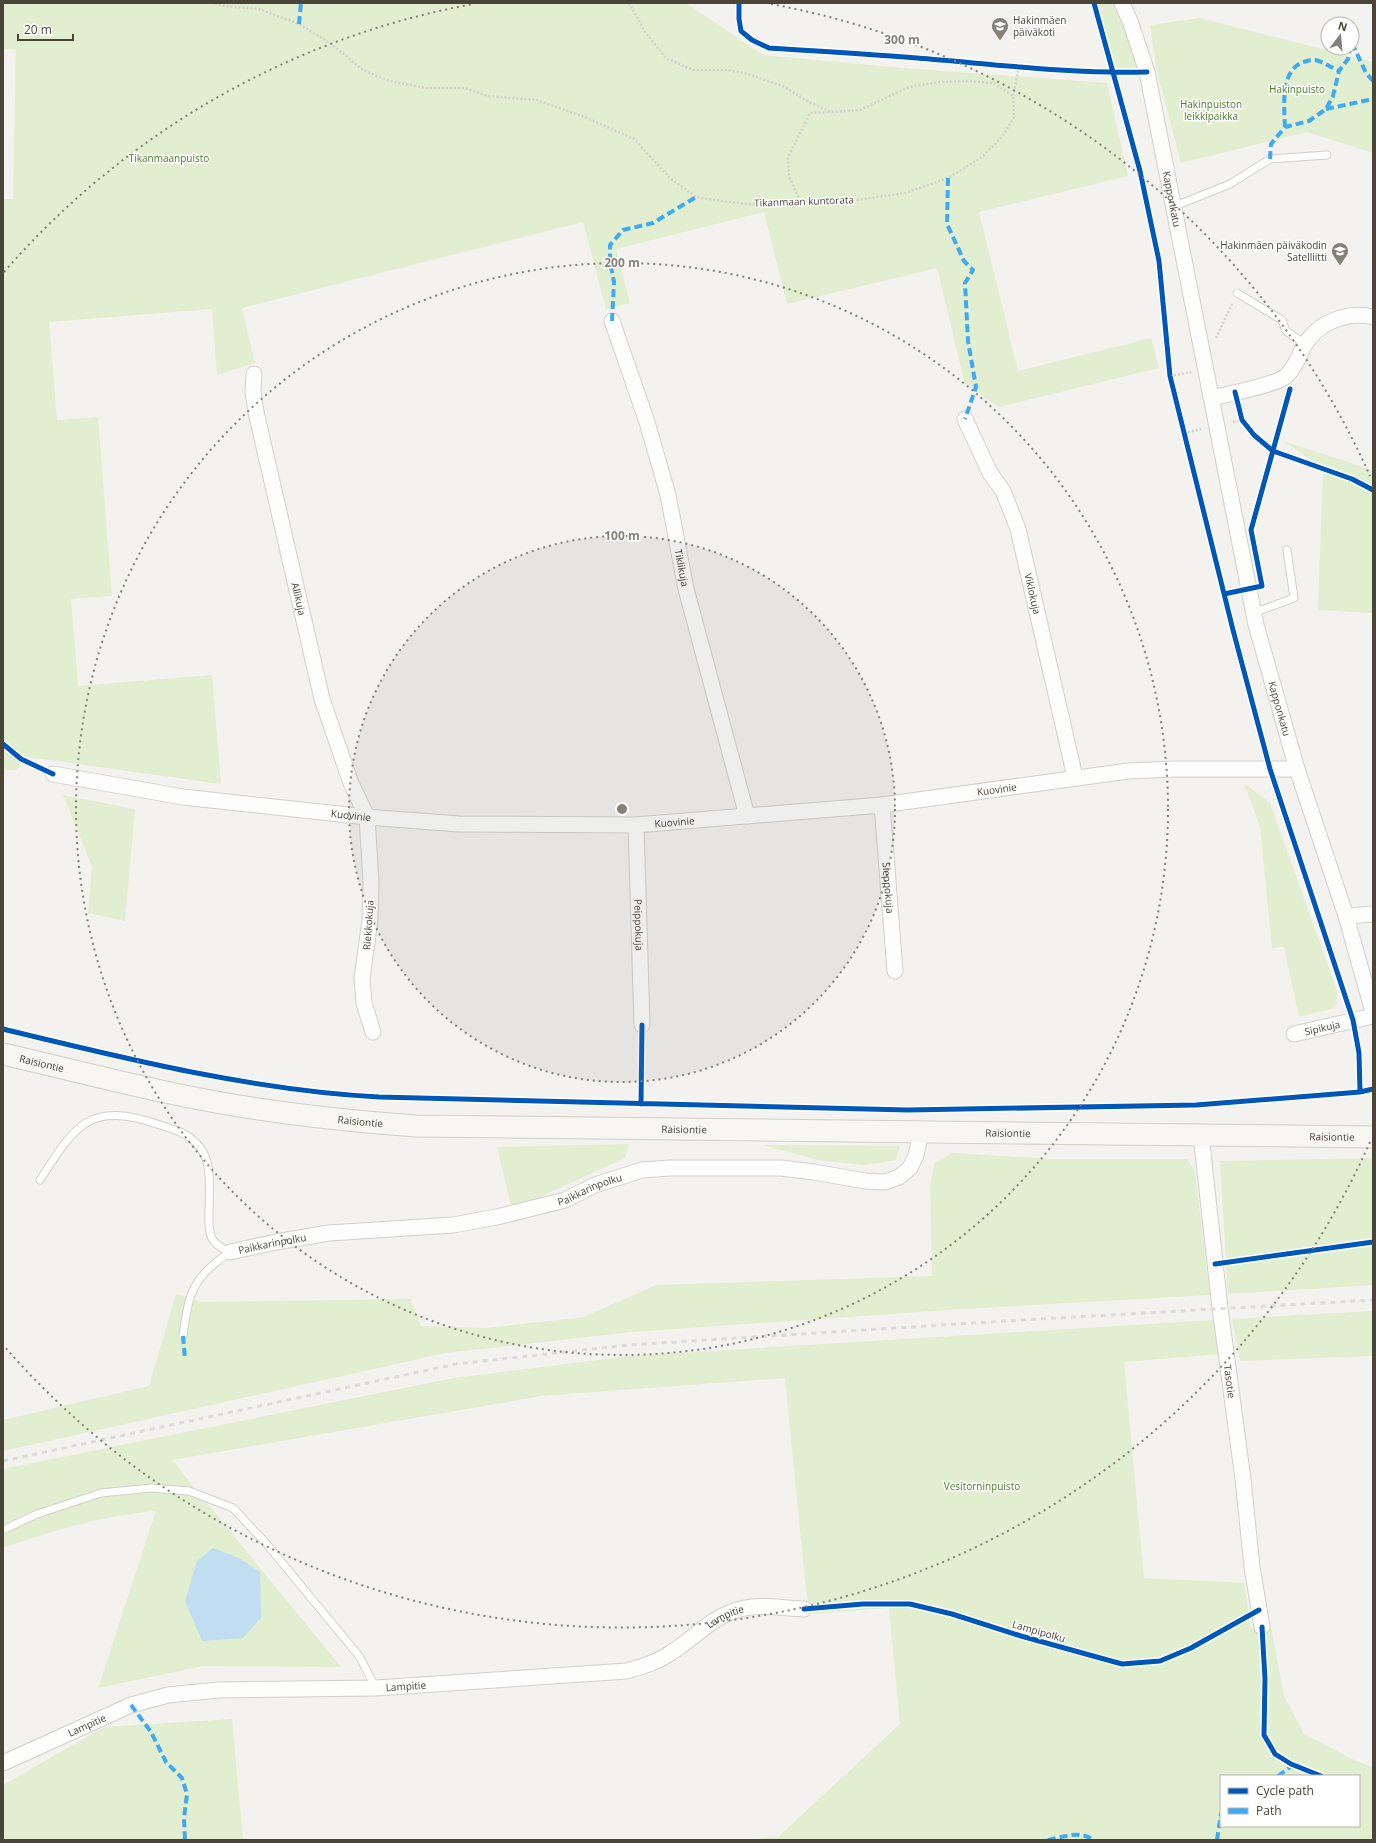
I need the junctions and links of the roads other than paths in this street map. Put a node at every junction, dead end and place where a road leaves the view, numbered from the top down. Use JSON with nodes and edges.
{"nodes":[{"id":1,"x":1122,"y":3,"type":"edge"},
{"id":2,"x":1327,"y":155,"type":"dead end"},
{"id":3,"x":1173,"y":207,"type":"junction"},
{"id":4,"x":1237,"y":293,"type":"road end"},
{"id":5,"x":1373,"y":317,"type":"edge"},
{"id":6,"x":612,"y":321,"type":"dead end"},
{"id":7,"x":1306,"y":344,"type":"junction"},
{"id":8,"x":254,"y":374,"type":"dead end"},
{"id":9,"x":1211,"y":398,"type":"junction"},
{"id":10,"x":964,"y":419,"type":"dead end"},
{"id":11,"x":1287,"y":550,"type":"dead end"},
{"id":12,"x":1253,"y":612,"type":"junction"},
{"id":13,"x":1297,"y":769,"type":"junction"},
{"id":14,"x":53,"y":774,"type":"dead end"},
{"id":15,"x":1075,"y":777,"type":"junction"},
{"id":16,"x":882,"y":805,"type":"junction"},
{"id":17,"x":747,"y":816,"type":"junction"},
{"id":18,"x":367,"y":817,"type":"junction"},
{"id":19,"x":636,"y":825,"type":"junction"},
{"id":20,"x":1373,"y":914,"type":"edge"},
{"id":21,"x":1346,"y":916,"type":"junction"},
{"id":22,"x":895,"y":971,"type":"dead end"},
{"id":23,"x":1373,"y":1012,"type":"edge"},
{"id":24,"x":1373,"y":1016,"type":"edge"},
{"id":25,"x":642,"y":1025,"type":"dead end"},
{"id":26,"x":373,"y":1032,"type":"dead end"},
{"id":27,"x":1294,"y":1034,"type":"dead end"},
{"id":28,"x":3,"y":1054,"type":"edge"},
{"id":29,"x":921,"y":1132,"type":"junction"},
{"id":30,"x":1201,"y":1135,"type":"junction"},
{"id":31,"x":1373,"y":1137,"type":"edge"},
{"id":32,"x":40,"y":1180,"type":"dead end"},
{"id":33,"x":230,"y":1252,"type":"junction"},
{"id":34,"x":183,"y":1336,"type":"dead end"},
{"id":35,"x":3,"y":1530,"type":"edge"},
{"id":36,"x":804,"y":1609,"type":"dead end"},
{"id":37,"x":1262,"y":1626,"type":"dead end"},
{"id":38,"x":376,"y":1688,"type":"junction"},
{"id":39,"x":3,"y":1763,"type":"edge"}],
"edges":[{"from":1,"to":3,"type":"street","name":"Kapponkatu"},
{"from":2,"to":3,"type":"lane"},
{"from":3,"to":9,"type":"street","name":"Kapponkatu"},
{"from":4,"to":7,"type":"lane"},
{"from":5,"to":7,"type":"street"},
{"from":6,"to":17,"type":"street","name":"Tiklikuja"},
{"from":7,"to":9,"type":"street"},
{"from":8,"to":18,"type":"street","name":"Allikuja"},
{"from":9,"to":12,"type":"street","name":"Kapponkatu"},
{"from":10,"to":15,"type":"street","name":"Viklokuja"},
{"from":11,"to":12,"type":"lane"},
{"from":12,"to":13,"type":"street","name":"Kapponkatu"},
{"from":13,"to":15,"type":"street","name":"Kuovinie"},
{"from":13,"to":21,"type":"street","name":"Kapponkatu"},
{"from":14,"to":18,"type":"street","name":"Kuovinie"},
{"from":15,"to":16,"type":"street","name":"Kuovinie"},
{"from":16,"to":17,"type":"street","name":"Kuovinie"},
{"from":16,"to":22,"type":"street","name":"Sieppokuja"},
{"from":17,"to":19,"type":"street","name":"Kuovinie"},
{"from":18,"to":19,"type":"street","name":"Kuovinie"},
{"from":18,"to":26,"type":"street","name":"Riekkokuja"},
{"from":19,"to":25,"type":"street","name":"Peippokuja"},
{"from":20,"to":21,"type":"street"},
{"from":21,"to":23,"type":"street","name":"Kapponkatu"},
{"from":24,"to":27,"type":"street","name":"Sipikuja"},
{"from":28,"to":29,"type":"main road","name":"Raisiontie"},
{"from":29,"to":30,"type":"main road","name":"Raisiontie"},
{"from":29,"to":33,"type":"street","name":"Paikkarinpolku"},
{"from":30,"to":31,"type":"main road","name":"Raisiontie"},
{"from":30,"to":37,"type":"street","name":"Tasotie"},
{"from":32,"to":33,"type":"lane"},
{"from":33,"to":34,"type":"lane"},
{"from":35,"to":38,"type":"lane"},
{"from":36,"to":38,"type":"street","name":"Lampitie"},
{"from":38,"to":39,"type":"street","name":"Lampitie"}]}
